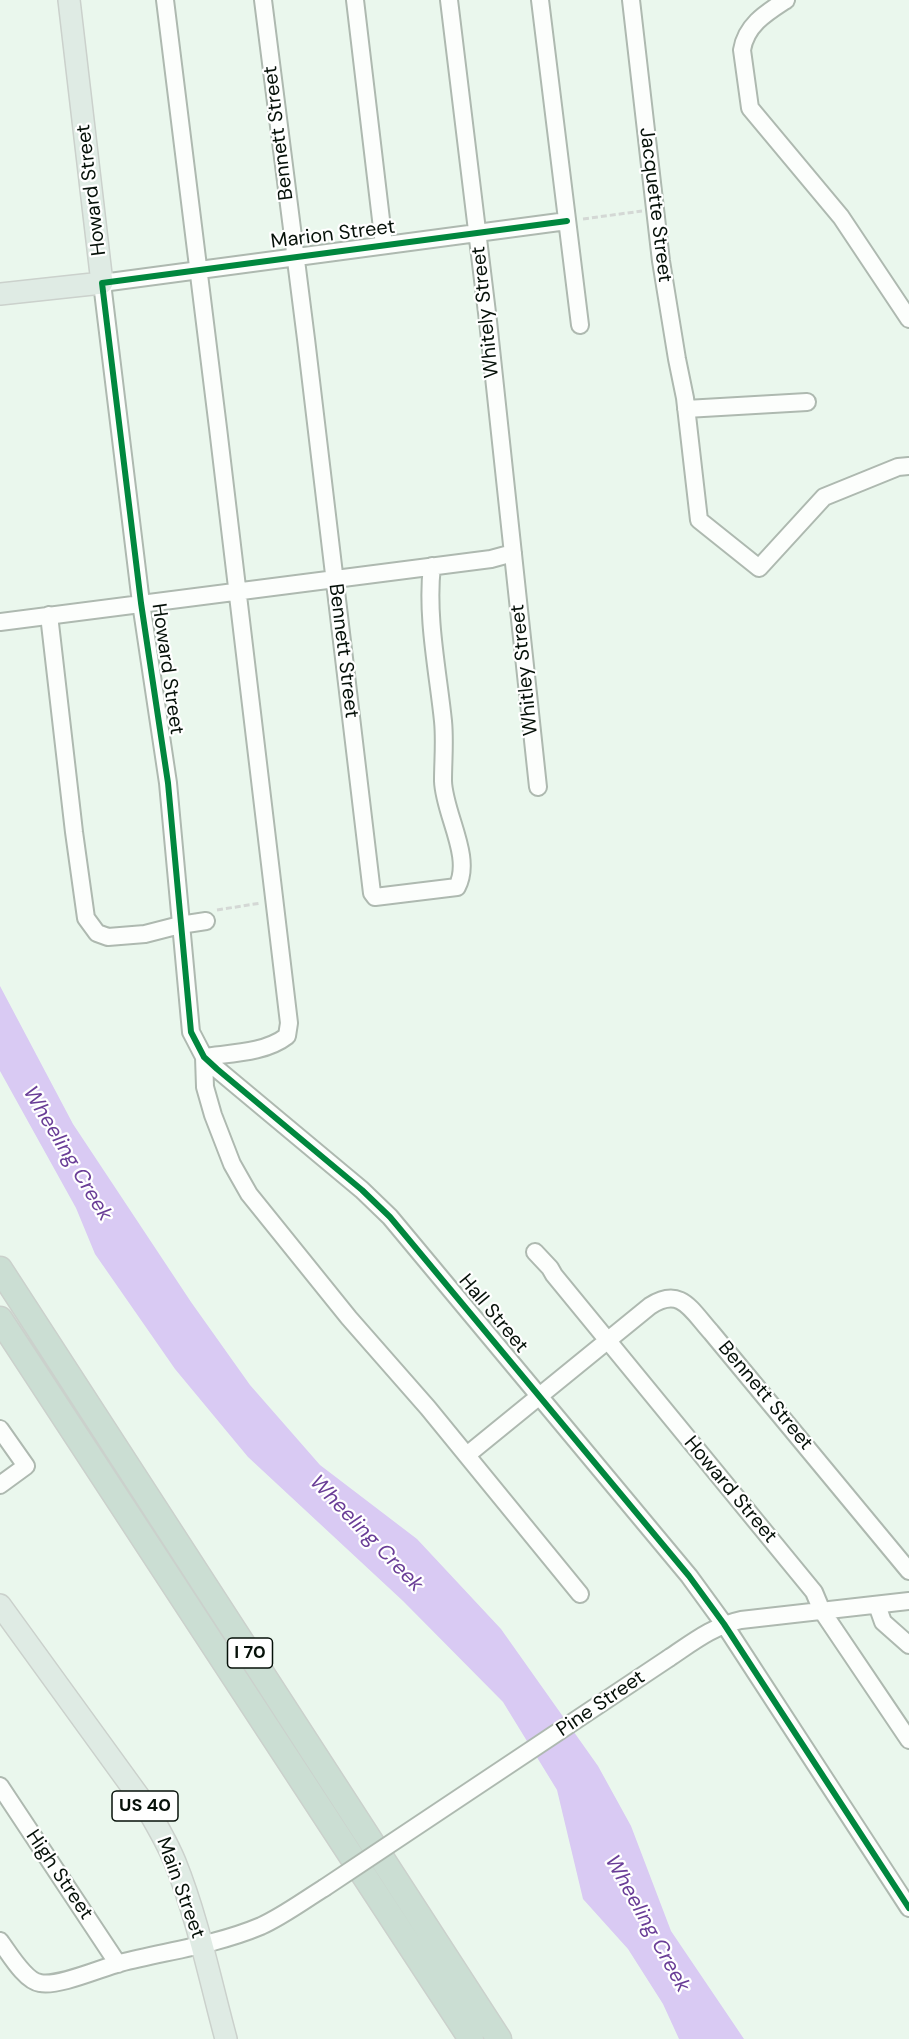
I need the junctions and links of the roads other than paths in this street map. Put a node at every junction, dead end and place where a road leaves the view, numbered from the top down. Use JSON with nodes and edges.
{"nodes":[{"id":1,"x":69,"y":0,"type":"edge"},
{"id":2,"x":165,"y":0,"type":"edge"},
{"id":3,"x":263,"y":0,"type":"edge"},
{"id":4,"x":355,"y":0,"type":"edge"},
{"id":5,"x":449,"y":0,"type":"edge"},
{"id":6,"x":540,"y":0,"type":"edge"},
{"id":7,"x":631,"y":0,"type":"edge"},
{"id":8,"x":786,"y":0,"type":"edge"},
{"id":9,"x":567,"y":221,"type":"junction"},
{"id":10,"x":477,"y":234,"type":"junction"},
{"id":11,"x":384,"y":245,"type":"junction"},
{"id":12,"x":294,"y":257,"type":"junction"},
{"id":13,"x":197,"y":270,"type":"junction"},
{"id":14,"x":102,"y":283,"type":"junction"},
{"id":15,"x":0,"y":294,"type":"edge"},
{"id":16,"x":909,"y":319,"type":"edge"},
{"id":17,"x":580,"y":325,"type":"dead end"},
{"id":18,"x":807,"y":402,"type":"dead end"},
{"id":19,"x":686,"y":409,"type":"junction"},
{"id":20,"x":909,"y":466,"type":"edge"},
{"id":21,"x":513,"y":553,"type":"junction"},
{"id":22,"x":432,"y":566,"type":"junction"},
{"id":23,"x":334,"y":579,"type":"junction"},
{"id":24,"x":237,"y":591,"type":"junction"},
{"id":25,"x":141,"y":603,"type":"junction"},
{"id":26,"x":49,"y":615,"type":"junction"},
{"id":27,"x":0,"y":622,"type":"edge"},
{"id":28,"x":538,"y":787,"type":"dead end"},
{"id":29,"x":209,"y":916,"type":"road end"},
{"id":30,"x":180,"y":925,"type":"junction"},
{"id":31,"x":204,"y":1057,"type":"junction"},
{"id":32,"x":535,"y":1252,"type":"dead end"},
{"id":33,"x":0,"y":1269,"type":"edge"},
{"id":34,"x":0,"y":1318,"type":"edge"},
{"id":35,"x":606,"y":1340,"type":"junction"},
{"id":36,"x":539,"y":1396,"type":"junction"},
{"id":37,"x":0,"y":1429,"type":"edge"},
{"id":38,"x":467,"y":1455,"type":"junction"},
{"id":39,"x":0,"y":1485,"type":"edge"},
{"id":40,"x":909,"y":1571,"type":"edge"},
{"id":41,"x":580,"y":1594,"type":"dead end"},
{"id":42,"x":909,"y":1601,"type":"edge"},
{"id":43,"x":0,"y":1605,"type":"edge"},
{"id":44,"x":877,"y":1605,"type":"junction"},
{"id":45,"x":822,"y":1611,"type":"junction"},
{"id":46,"x":724,"y":1624,"type":"junction"},
{"id":47,"x":909,"y":1645,"type":"edge"},
{"id":48,"x":909,"y":1740,"type":"edge"},
{"id":49,"x":0,"y":1786,"type":"edge"},
{"id":50,"x":909,"y":1908,"type":"edge"},
{"id":51,"x":0,"y":1941,"type":"edge"},
{"id":52,"x":201,"y":1945,"type":"junction"},
{"id":53,"x":118,"y":1964,"type":"junction"},
{"id":54,"x":226,"y":2039,"type":"edge"},
{"id":55,"x":471,"y":2039,"type":"edge"},
{"id":56,"x":499,"y":2039,"type":"edge"}],
"edges":[{"from":1,"to":14,"type":"main road","name":"Howard Street"},
{"from":2,"to":13,"type":"street"},
{"from":3,"to":12,"type":"street","name":"Bennett Street"},
{"from":4,"to":11,"type":"street"},
{"from":5,"to":10,"type":"street","name":"Whitely Street"},
{"from":6,"to":9,"type":"street"},
{"from":7,"to":19,"type":"street","name":"Jacquette Street"},
{"from":8,"to":16,"type":"street"},
{"from":9,"to":10,"type":"street","name":"Marion Street"},
{"from":9,"to":17,"type":"street"},
{"from":10,"to":11,"type":"street","name":"Marion Street"},
{"from":10,"to":21,"type":"street","name":"Whitely Street"},
{"from":11,"to":12,"type":"street","name":"Marion Street"},
{"from":12,"to":13,"type":"street","name":"Marion Street"},
{"from":12,"to":23,"type":"street","name":"Bennett Street"},
{"from":13,"to":14,"type":"street","name":"Marion Street"},
{"from":13,"to":24,"type":"street"},
{"from":14,"to":15,"type":"main road","name":"Marion Street"},
{"from":14,"to":25,"type":"street","name":"Howard Street"},
{"from":18,"to":19,"type":"street"},
{"from":19,"to":20,"type":"street","name":"Jacquette Street"},
{"from":21,"to":22,"type":"street"},
{"from":21,"to":28,"type":"street","name":"Whitley Street"},
{"from":22,"to":23,"type":"street"},
{"from":22,"to":23,"type":"street","name":"Bennett Street"},
{"from":23,"to":24,"type":"street"},
{"from":24,"to":25,"type":"street"},
{"from":24,"to":31,"type":"street"},
{"from":25,"to":26,"type":"street"},
{"from":25,"to":30,"type":"street","name":"Howard Street"},
{"from":26,"to":27,"type":"street"},
{"from":26,"to":30,"type":"street"},
{"from":29,"to":30,"type":"street"},
{"from":30,"to":31,"type":"street","name":"Howard Street"},
{"from":31,"to":36,"type":"street","name":"Hall Street"},
{"from":31,"to":38,"type":"street"},
{"from":32,"to":35,"type":"street","name":"Howard Street"},
{"from":33,"to":56,"type":"highway","number":"I 70"},
{"from":34,"to":55,"type":"highway","number":"I 70"},
{"from":35,"to":36,"type":"street","name":"Bennett Street"},
{"from":35,"to":40,"type":"street","name":"Bennett Street"},
{"from":35,"to":45,"type":"street","name":"Howard Street"},
{"from":36,"to":38,"type":"street","name":"Bennett Street"},
{"from":36,"to":46,"type":"street","name":"Hall Street"},
{"from":37,"to":39,"type":"street"},
{"from":38,"to":41,"type":"street"},
{"from":42,"to":44,"type":"street","name":"Pine Street"},
{"from":43,"to":52,"type":"main road","name":"Main Street","number":"US 40"},
{"from":44,"to":45,"type":"street","name":"Pine Street"},
{"from":44,"to":47,"type":"street"},
{"from":45,"to":46,"type":"street","name":"Pine Street"},
{"from":45,"to":48,"type":"street","name":"Howard Street"},
{"from":46,"to":50,"type":"street","name":"Hall Street"},
{"from":46,"to":52,"type":"street","name":"Pine Street","bridge":true},
{"from":49,"to":53,"type":"street","name":"High Street"},
{"from":51,"to":53,"type":"street","name":"Pine Street"},
{"from":52,"to":53,"type":"street","name":"Pine Street"},
{"from":52,"to":54,"type":"main road","name":"Main Street","number":"US 40"}]}
